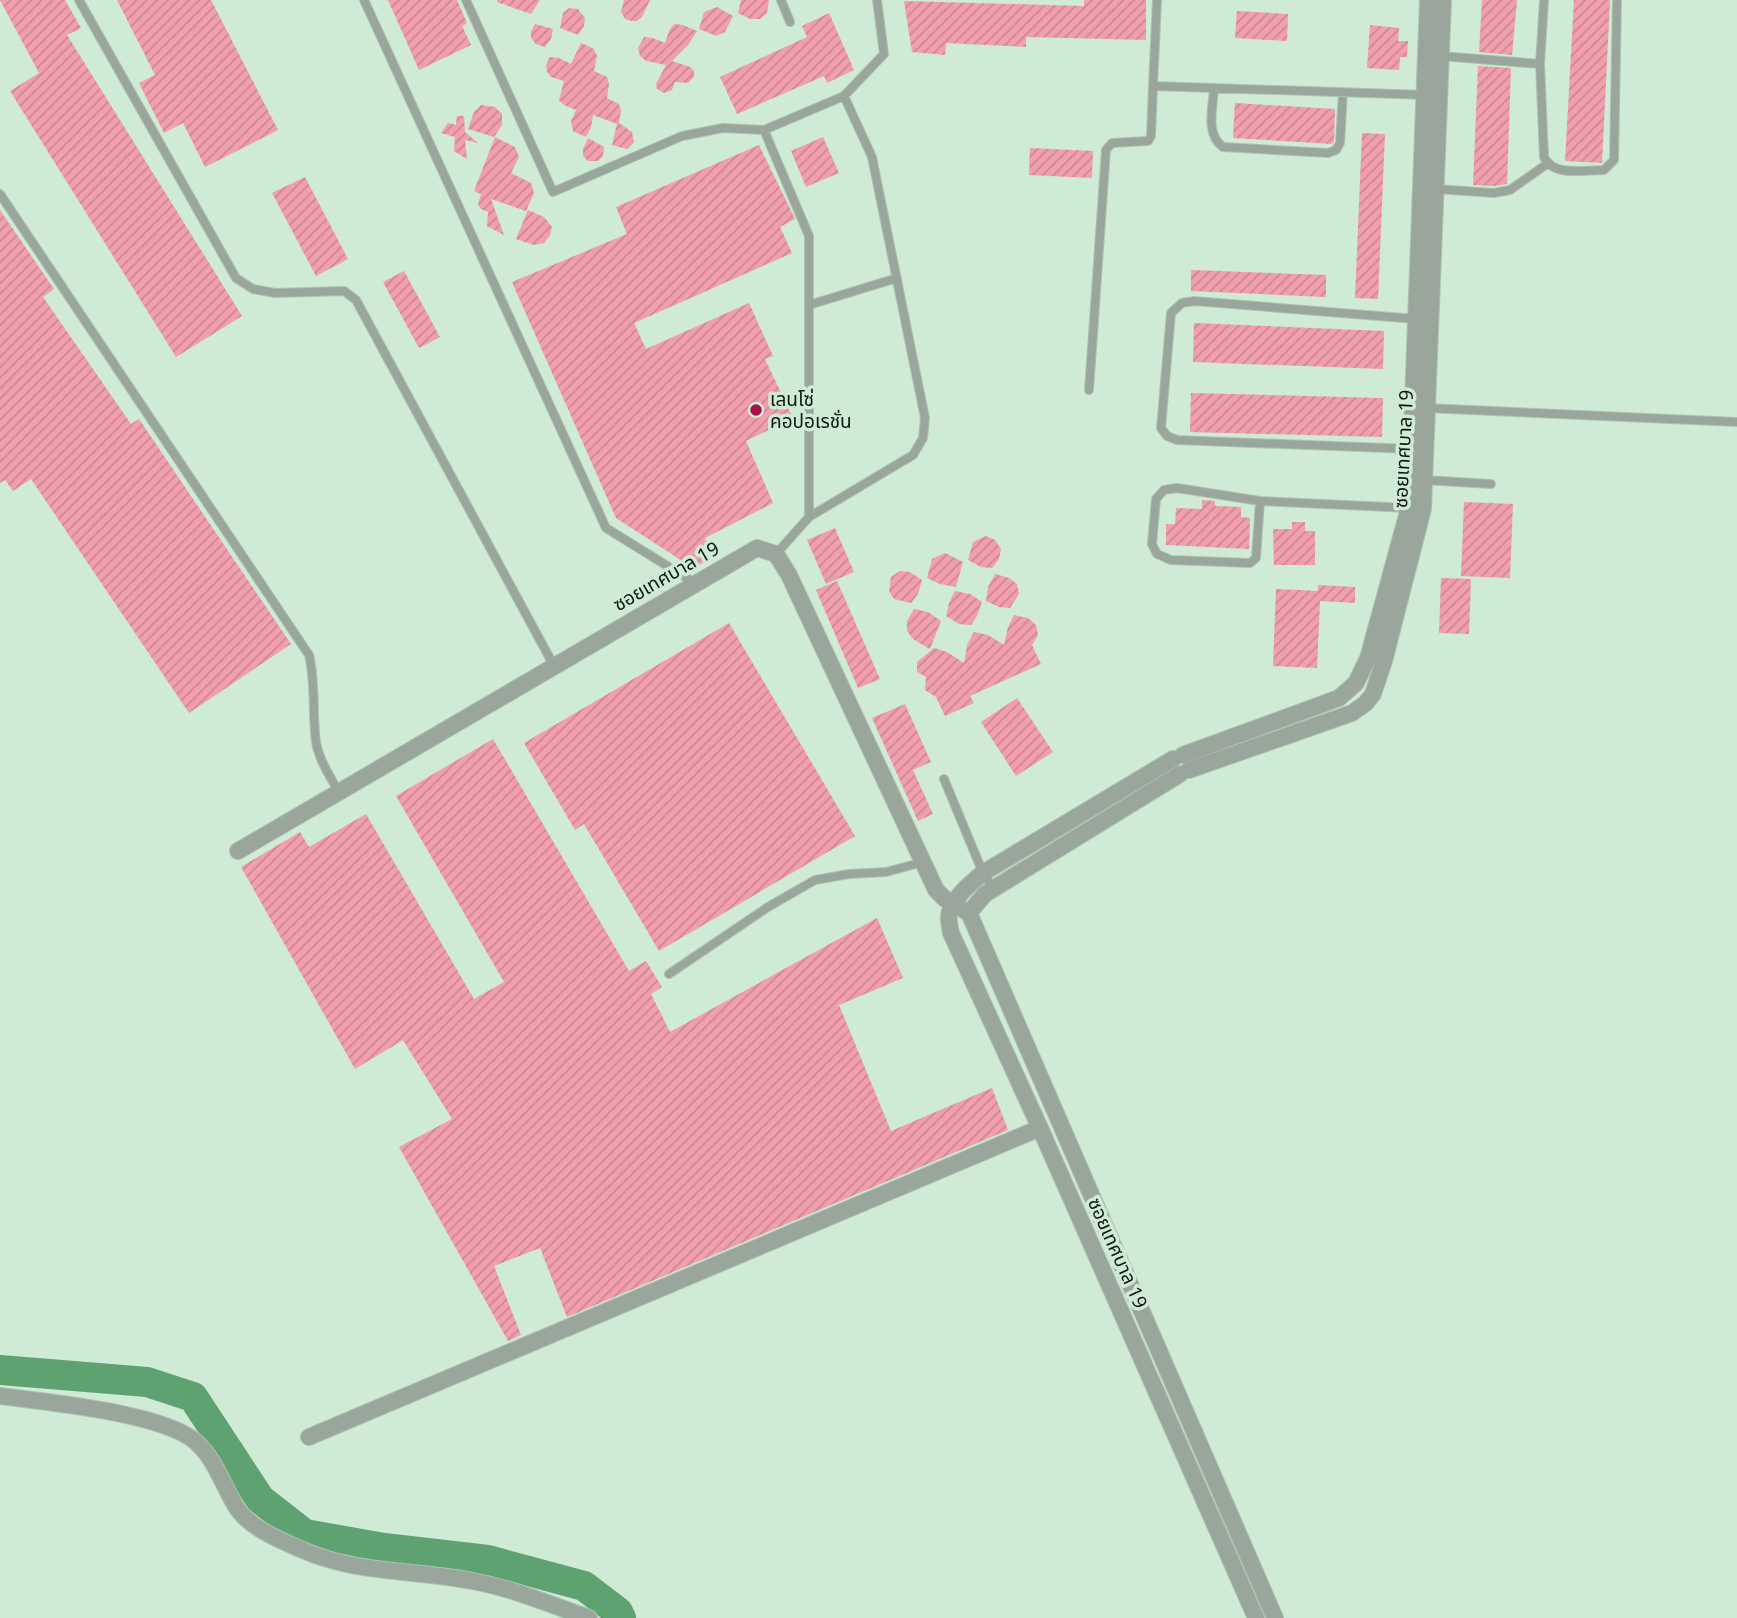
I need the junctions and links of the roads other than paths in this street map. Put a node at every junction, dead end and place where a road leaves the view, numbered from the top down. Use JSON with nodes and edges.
{"nodes":[{"id":1,"x":79,"y":0,"type":"edge"},
{"id":2,"x":364,"y":0,"type":"edge"},
{"id":3,"x":466,"y":0,"type":"edge"},
{"id":4,"x":781,"y":0,"type":"edge"},
{"id":5,"x":877,"y":0,"type":"edge"},
{"id":6,"x":1157,"y":0,"type":"edge"},
{"id":7,"x":1428,"y":0,"type":"edge"},
{"id":8,"x":1443,"y":0,"type":"edge"},
{"id":9,"x":1544,"y":0,"type":"edge"},
{"id":10,"x":1617,"y":0,"type":"edge"},
{"id":11,"x":790,"y":22,"type":"dead end"},
{"id":12,"x":1441,"y":56,"type":"junction"},
{"id":13,"x":1541,"y":64,"type":"junction"},
{"id":14,"x":1153,"y":86,"type":"junction"},
{"id":15,"x":1214,"y":88,"type":"junction"},
{"id":16,"x":1343,"y":92,"type":"junction"},
{"id":17,"x":844,"y":96,"type":"junction"},
{"id":18,"x":1432,"y":96,"type":"junction"},
{"id":19,"x":764,"y":130,"type":"junction"},
{"id":20,"x":1547,"y":164,"type":"junction"},
{"id":21,"x":1435,"y":189,"type":"junction"},
{"id":22,"x":0,"y":194,"type":"edge"},
{"id":23,"x":897,"y":278,"type":"junction"},
{"id":24,"x":809,"y":305,"type":"junction"},
{"id":25,"x":1416,"y":319,"type":"junction"},
{"id":26,"x":1089,"y":390,"type":"dead end"},
{"id":27,"x":1420,"y":408,"type":"junction"},
{"id":28,"x":1737,"y":422,"type":"edge"},
{"id":29,"x":1411,"y":449,"type":"junction"},
{"id":30,"x":1424,"y":480,"type":"junction"},
{"id":31,"x":1491,"y":484,"type":"dead end"},
{"id":32,"x":1260,"y":501,"type":"junction"},
{"id":33,"x":1416,"y":509,"type":"junction"},
{"id":34,"x":809,"y":517,"type":"junction"},
{"id":35,"x":775,"y":554,"type":"junction"},
{"id":36,"x":695,"y":583,"type":"junction"},
{"id":37,"x":554,"y":666,"type":"junction"},
{"id":38,"x":1181,"y":765,"type":"junction"},
{"id":39,"x":944,"y":779,"type":"dead end"},
{"id":40,"x":338,"y":792,"type":"junction"},
{"id":41,"x":238,"y":851,"type":"dead end"},
{"id":42,"x":923,"y":862,"type":"junction"},
{"id":43,"x":983,"y":873,"type":"junction"},
{"id":44,"x":994,"y":888,"type":"junction"},
{"id":45,"x":954,"y":905,"type":"junction"},
{"id":46,"x":969,"y":913,"type":"junction"},
{"id":47,"x":669,"y":974,"type":"dead end"},
{"id":48,"x":1040,"y":1129,"type":"junction"},
{"id":49,"x":0,"y":1396,"type":"edge"},
{"id":50,"x":309,"y":1437,"type":"dead end"},
{"id":51,"x":589,"y":1618,"type":"edge"},
{"id":52,"x":1256,"y":1618,"type":"edge"},
{"id":53,"x":1275,"y":1618,"type":"edge"}],
"edges":[{"from":1,"to":37,"type":"lane"},
{"from":2,"to":36,"type":"lane"},
{"from":3,"to":19,"type":"lane"},
{"from":4,"to":11,"type":"lane"},
{"from":5,"to":17,"type":"lane"},
{"from":6,"to":14,"type":"lane"},
{"from":7,"to":18,"type":"street","name":"ซอยเทศบาล 19"},
{"from":8,"to":12,"type":"street","name":"ซอยเทศบาล 19"},
{"from":9,"to":13,"type":"lane"},
{"from":10,"to":20,"type":"lane"},
{"from":12,"to":13,"type":"lane"},
{"from":12,"to":18,"type":"street","name":"ซอยเทศบาล 19"},
{"from":13,"to":20,"type":"lane"},
{"from":14,"to":15,"type":"lane"},
{"from":14,"to":26,"type":"lane"},
{"from":15,"to":16,"type":"lane"},
{"from":15,"to":16,"type":"lane"},
{"from":16,"to":18,"type":"lane"},
{"from":17,"to":19,"type":"lane"},
{"from":17,"to":23,"type":"lane"},
{"from":18,"to":21,"type":"street","name":"ซอยเทศบาล 19"},
{"from":18,"to":25,"type":"street","name":"ซอยเทศบาล 19"},
{"from":19,"to":24,"type":"lane"},
{"from":20,"to":21,"type":"lane"},
{"from":21,"to":27,"type":"street","name":"ซอยเทศบาล 19"},
{"from":22,"to":40,"type":"lane"},
{"from":23,"to":24,"type":"lane"},
{"from":23,"to":34,"type":"lane"},
{"from":24,"to":34,"type":"lane"},
{"from":25,"to":27,"type":"street","name":"ซอยเทศบาล 19"},
{"from":25,"to":29,"type":"lane"},
{"from":27,"to":28,"type":"lane"},
{"from":27,"to":29,"type":"street","name":"ซอยเทศบาล 19"},
{"from":27,"to":30,"type":"street","name":"ซอยเทศบาล 19"},
{"from":29,"to":33,"type":"street","name":"ซอยเทศบาล 19"},
{"from":30,"to":31,"type":"lane"},
{"from":30,"to":33,"type":"street","name":"ซอยเทศบาล 19"},
{"from":32,"to":32,"type":"lane"},
{"from":32,"to":33,"type":"lane"},
{"from":33,"to":38,"type":"street","name":"ซอยเทศบาล 19"},
{"from":34,"to":35,"type":"lane"},
{"from":35,"to":36,"type":"street","name":"ซอยเทศบาล 19"},
{"from":35,"to":42,"type":"street"},
{"from":36,"to":37,"type":"street","name":"ซอยเทศบาล 19"},
{"from":37,"to":40,"type":"street","name":"ซอยเทศบาล 19"},
{"from":38,"to":43,"type":"street","name":"ซอยเทศบาล 19"},
{"from":38,"to":44,"type":"street","name":"ซอยเทศบาล 19"},
{"from":39,"to":43,"type":"lane"},
{"from":40,"to":41,"type":"street","name":"ซอยเทศบาล 19"},
{"from":42,"to":45,"type":"street"},
{"from":42,"to":47,"type":"lane"},
{"from":43,"to":44,"type":"lane"},
{"from":43,"to":45,"type":"street","name":"ซอยเทศบาล 19"},
{"from":44,"to":46,"type":"street","name":"ซอยเทศบาล 19"},
{"from":45,"to":46,"type":"street"},
{"from":45,"to":48,"type":"street","name":"ซอยเทศบาล 19"},
{"from":46,"to":53,"type":"street","name":"ซอยเทศบาล 19"},
{"from":48,"to":50,"type":"street"},
{"from":48,"to":52,"type":"street","name":"ซอยเทศบาล 19"},
{"from":49,"to":51,"type":"street"}]}
